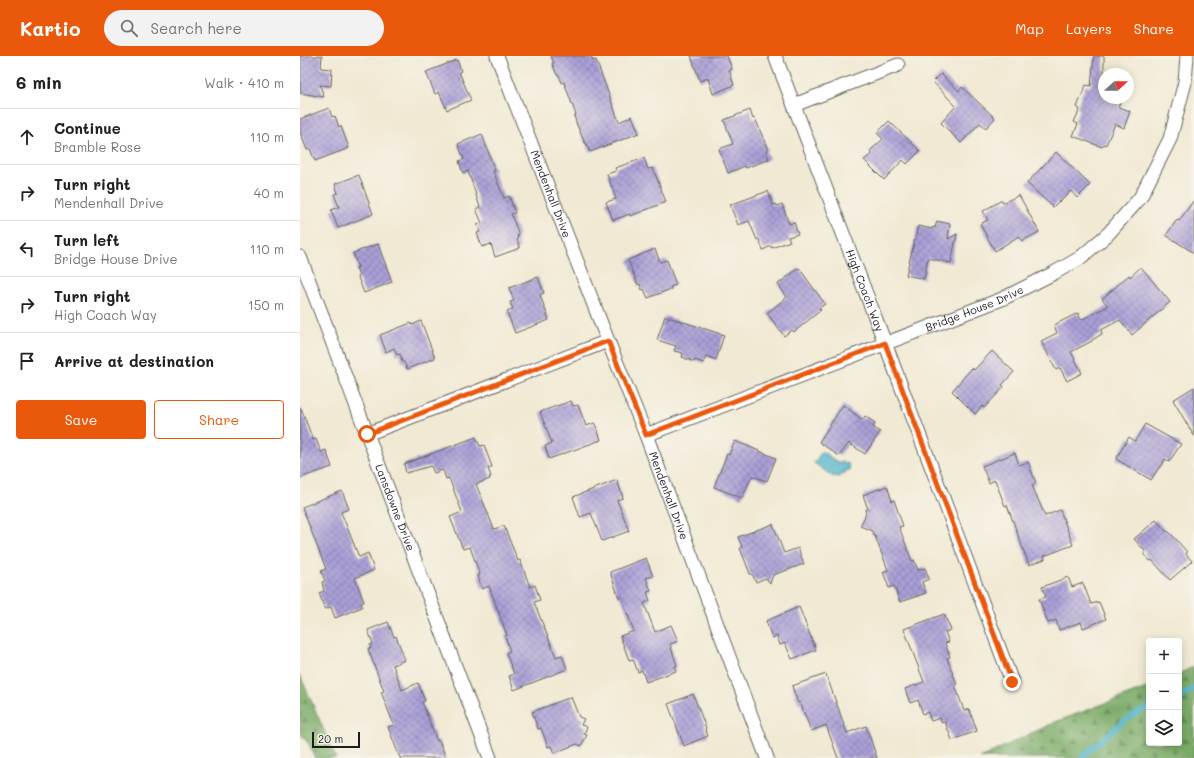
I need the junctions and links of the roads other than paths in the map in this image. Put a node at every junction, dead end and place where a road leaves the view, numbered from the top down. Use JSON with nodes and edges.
{"nodes":[{"id":1,"x":497,"y":56,"type":"edge"},
{"id":2,"x":775,"y":56,"type":"edge"},
{"id":3,"x":1187,"y":56,"type":"edge"},
{"id":4,"x":898,"y":65,"type":"dead end"},
{"id":5,"x":794,"y":105,"type":"junction"},
{"id":6,"x":300,"y":257,"type":"edge"},
{"id":7,"x":608,"y":341,"type":"junction"},
{"id":8,"x":885,"y":343,"type":"junction"},
{"id":9,"x":367,"y":434,"type":"junction"},
{"id":10,"x":646,"y":435,"type":"junction"},
{"id":11,"x":1012,"y":682,"type":"dead end"},
{"id":12,"x":490,"y":758,"type":"edge"},
{"id":13,"x":767,"y":758,"type":"edge"}],
"edges":[{"from":1,"to":7,"type":"street","name":"Mendenhall Drive"},
{"from":2,"to":5,"type":"street","name":"High Coach Way"},
{"from":3,"to":8,"type":"street","name":"Bridge House Drive"},
{"from":4,"to":5,"type":"street"},
{"from":5,"to":8,"type":"street","name":"High Coach Way"},
{"from":6,"to":9,"type":"street","name":"Lansdowne Drive"},
{"from":7,"to":9,"type":"street"},
{"from":7,"to":10,"type":"street","name":"Mendenhall Drive"},
{"from":8,"to":10,"type":"street","name":"Bridge House Drive"},
{"from":8,"to":11,"type":"street","name":"High Coach Way"},
{"from":9,"to":12,"type":"street","name":"Lansdowne Drive"},
{"from":10,"to":13,"type":"street","name":"Mendenhall Drive"}]}
